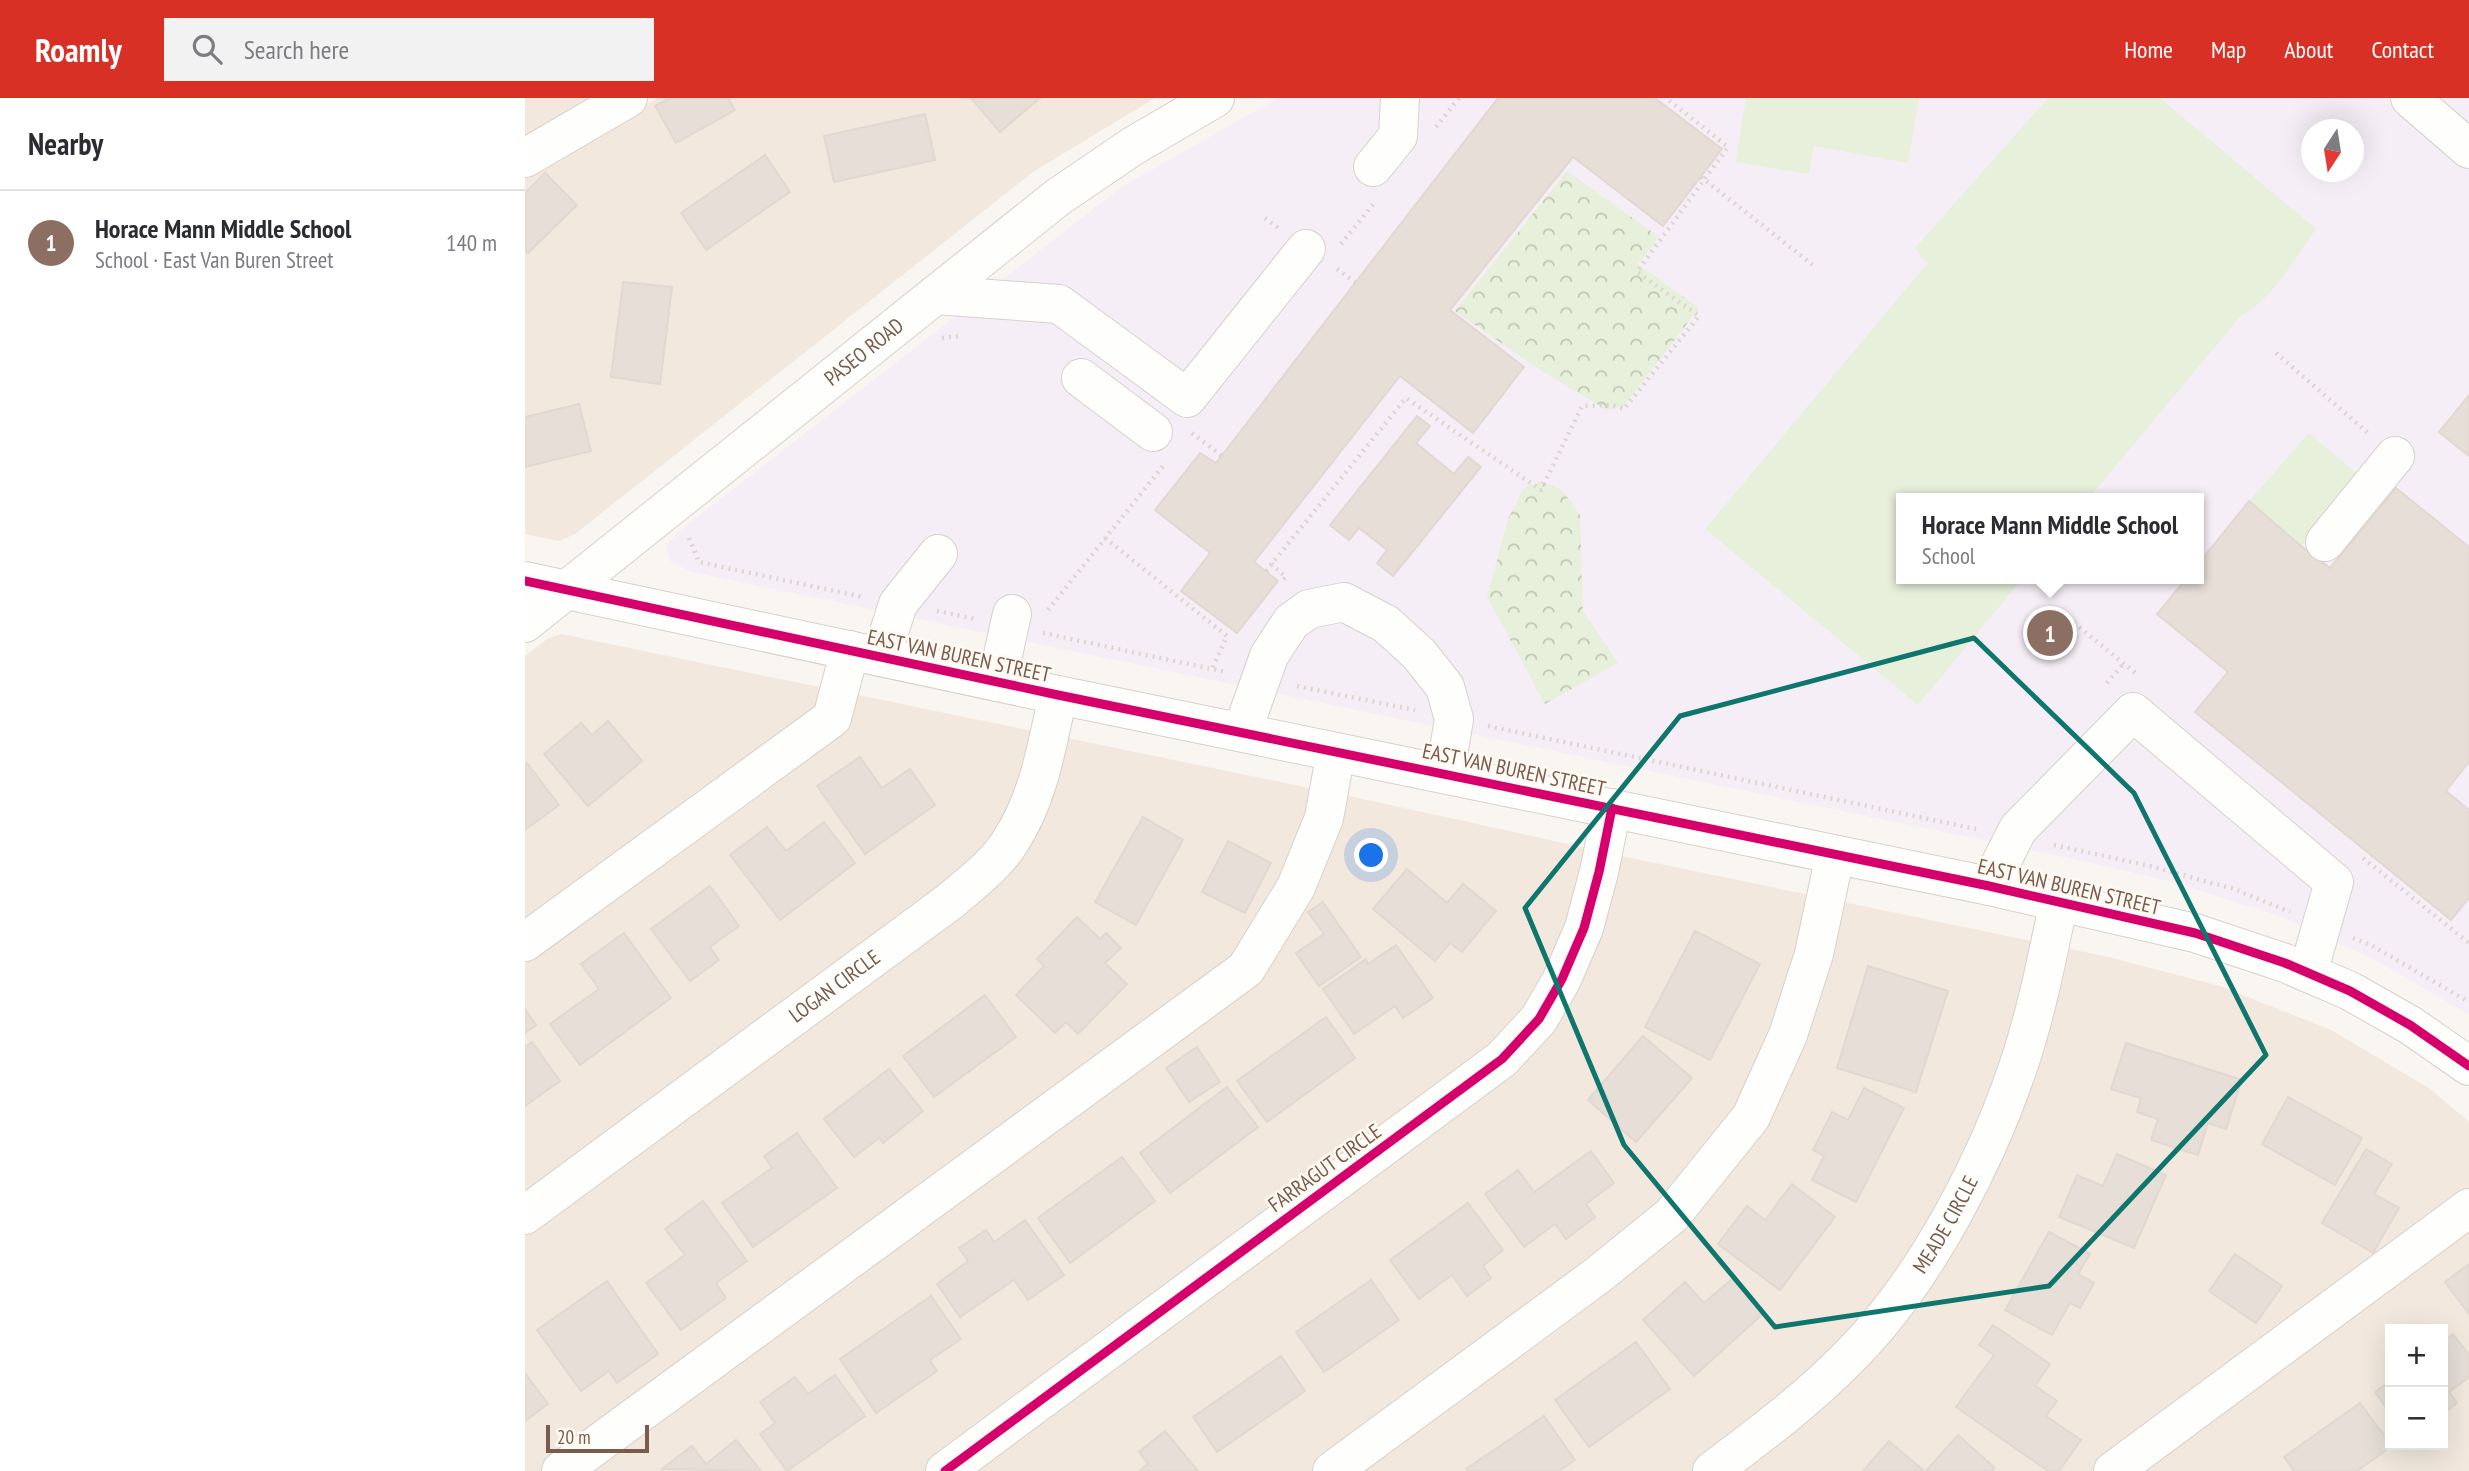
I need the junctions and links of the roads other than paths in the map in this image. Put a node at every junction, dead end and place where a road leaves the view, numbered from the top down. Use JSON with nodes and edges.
{"nodes":[{"id":1,"x":628,"y":98,"type":"edge"},
{"id":2,"x":1215,"y":98,"type":"edge"},
{"id":3,"x":1399,"y":98,"type":"edge"},
{"id":4,"x":2410,"y":98,"type":"edge"},
{"id":5,"x":2469,"y":149,"type":"edge"},
{"id":6,"x":525,"y":158,"type":"edge"},
{"id":7,"x":1373,"y":167,"type":"dead end"},
{"id":8,"x":1306,"y":249,"type":"dead end"},
{"id":9,"x":935,"y":295,"type":"junction"},
{"id":10,"x":1081,"y":378,"type":"dead end"},
{"id":11,"x":1153,"y":432,"type":"dead end"},
{"id":12,"x":2395,"y":456,"type":"road end"},
{"id":13,"x":2325,"y":542,"type":"dead end"},
{"id":14,"x":938,"y":554,"type":"dead end"},
{"id":15,"x":525,"y":581,"type":"edge"},
{"id":16,"x":567,"y":590,"type":"junction"},
{"id":17,"x":1012,"y":614,"type":"dead end"},
{"id":18,"x":525,"y":623,"type":"edge"},
{"id":19,"x":865,"y":653,"type":"junction"},
{"id":20,"x":997,"y":682,"type":"junction"},
{"id":21,"x":1058,"y":695,"type":"junction"},
{"id":22,"x":1242,"y":732,"type":"junction"},
{"id":23,"x":1336,"y":752,"type":"junction"},
{"id":24,"x":1445,"y":774,"type":"junction"},
{"id":25,"x":1612,"y":808,"type":"junction"},
{"id":26,"x":1835,"y":855,"type":"junction"},
{"id":27,"x":1989,"y":886,"type":"junction"},
{"id":28,"x":2059,"y":901,"type":"junction"},
{"id":29,"x":525,"y":942,"type":"edge"},
{"id":30,"x":2308,"y":973,"type":"junction"},
{"id":31,"x":2469,"y":1066,"type":"edge"},
{"id":32,"x":2469,"y":1208,"type":"edge"},
{"id":33,"x":525,"y":1215,"type":"edge"},
{"id":34,"x":561,"y":1471,"type":"edge"},
{"id":35,"x":945,"y":1471,"type":"edge"},
{"id":36,"x":1332,"y":1471,"type":"edge"},
{"id":37,"x":1712,"y":1471,"type":"edge"},
{"id":38,"x":2113,"y":1471,"type":"edge"}],
"edges":[{"from":1,"to":6,"type":"street"},
{"from":2,"to":9,"type":"street","name":"PASEO ROAD"},
{"from":3,"to":7,"type":"street"},
{"from":4,"to":5,"type":"street"},
{"from":8,"to":9,"type":"street"},
{"from":9,"to":16,"type":"street","name":"PASEO ROAD"},
{"from":10,"to":11,"type":"street"},
{"from":12,"to":13,"type":"street"},
{"from":14,"to":19,"type":"street"},
{"from":15,"to":16,"type":"street","name":"EAST VAN BUREN STREET"},
{"from":16,"to":18,"type":"street","name":"PASEO ROAD"},
{"from":16,"to":19,"type":"street","name":"EAST VAN BUREN STREET"},
{"from":17,"to":20,"type":"street"},
{"from":19,"to":20,"type":"street","name":"EAST VAN BUREN STREET"},
{"from":19,"to":29,"type":"street"},
{"from":20,"to":21,"type":"street","name":"EAST VAN BUREN STREET"},
{"from":21,"to":22,"type":"street","name":"EAST VAN BUREN STREET"},
{"from":21,"to":33,"type":"street","name":"LOGAN CIRCLE"},
{"from":22,"to":23,"type":"street","name":"EAST VAN BUREN STREET"},
{"from":22,"to":24,"type":"street"},
{"from":23,"to":24,"type":"street","name":"EAST VAN BUREN STREET"},
{"from":23,"to":34,"type":"street"},
{"from":24,"to":25,"type":"street","name":"EAST VAN BUREN STREET"},
{"from":25,"to":26,"type":"street","name":"EAST VAN BUREN STREET"},
{"from":25,"to":35,"type":"street","name":"FARRAGUT CIRCLE"},
{"from":26,"to":27,"type":"street","name":"EAST VAN BUREN STREET"},
{"from":26,"to":36,"type":"street"},
{"from":27,"to":28,"type":"street","name":"EAST VAN BUREN STREET"},
{"from":27,"to":30,"type":"street"},
{"from":28,"to":30,"type":"street","name":"EAST VAN BUREN STREET"},
{"from":28,"to":37,"type":"street","name":"MEADE CIRCLE"},
{"from":30,"to":31,"type":"street","name":"EAST VAN BUREN STREET"},
{"from":32,"to":38,"type":"street"}]}
